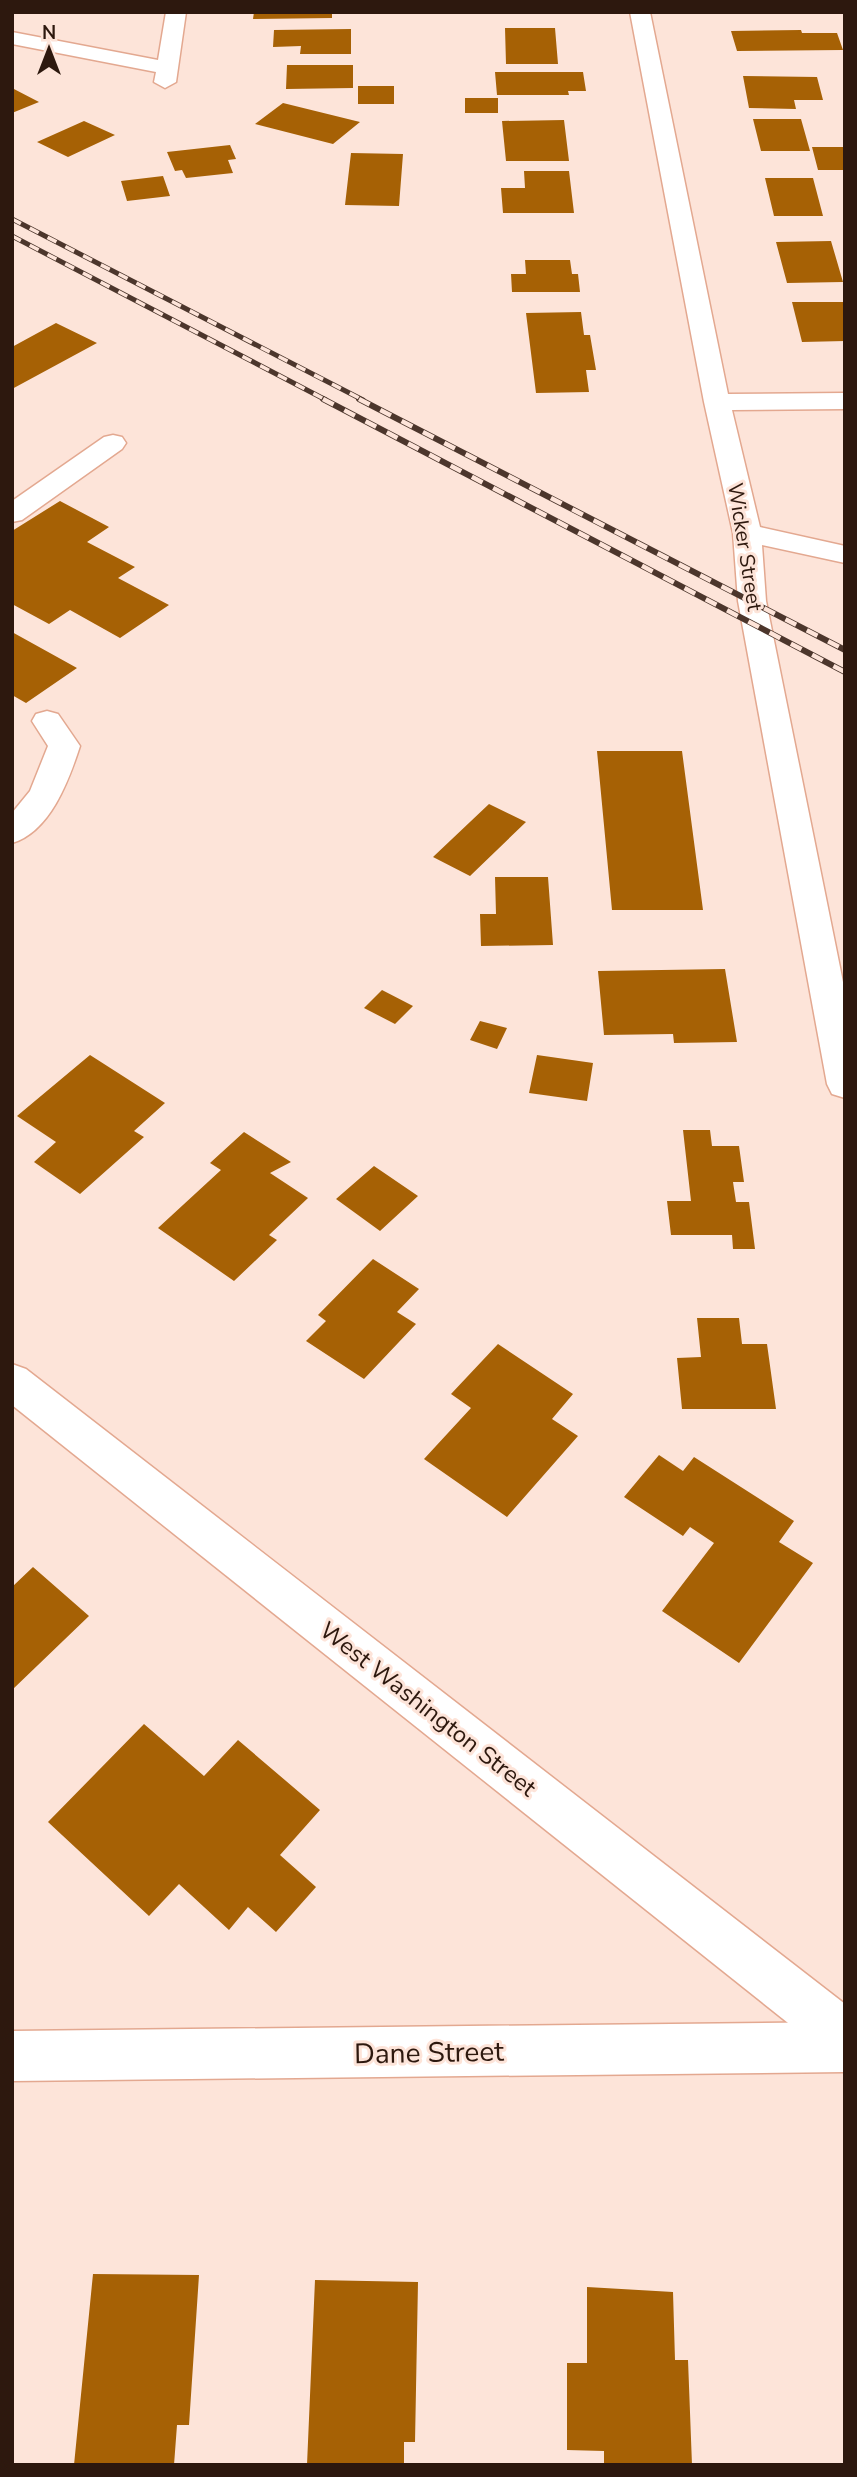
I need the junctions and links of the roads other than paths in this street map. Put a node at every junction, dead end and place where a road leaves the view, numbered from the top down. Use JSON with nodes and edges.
{"nodes":[{"id":1,"x":176,"y":12,"type":"edge"},
{"id":2,"x":640,"y":12,"type":"edge"},
{"id":3,"x":12,"y":38,"type":"edge"},
{"id":4,"x":845,"y":401,"type":"edge"},
{"id":5,"x":716,"y":402,"type":"junction"},
{"id":6,"x":113,"y":443,"type":"dead end"},
{"id":7,"x":12,"y":514,"type":"edge"},
{"id":8,"x":747,"y":533,"type":"junction"},
{"id":9,"x":845,"y":555,"type":"edge"},
{"id":10,"x":47,"y":721,"type":"dead end"},
{"id":11,"x":12,"y":832,"type":"edge"},
{"id":12,"x":845,"y":1084,"type":"edge"},
{"id":13,"x":12,"y":1381,"type":"edge"},
{"id":14,"x":845,"y":2036,"type":"edge"},
{"id":15,"x":845,"y":2047,"type":"edge"},
{"id":16,"x":12,"y":2056,"type":"edge"}],
"edges":[{"from":1,"to":3,"type":"street"},
{"from":2,"to":5,"type":"street","name":"Wicker Street"},
{"from":4,"to":5,"type":"street"},
{"from":5,"to":8,"type":"street","name":"Wicker Street"},
{"from":6,"to":7,"type":"street"},
{"from":8,"to":9,"type":"street"},
{"from":8,"to":12,"type":"street","name":"Wicker Street"},
{"from":10,"to":11,"type":"street"},
{"from":13,"to":14,"type":"street","name":"West Washington Street"},
{"from":15,"to":16,"type":"street","name":"Dane Street"}]}
